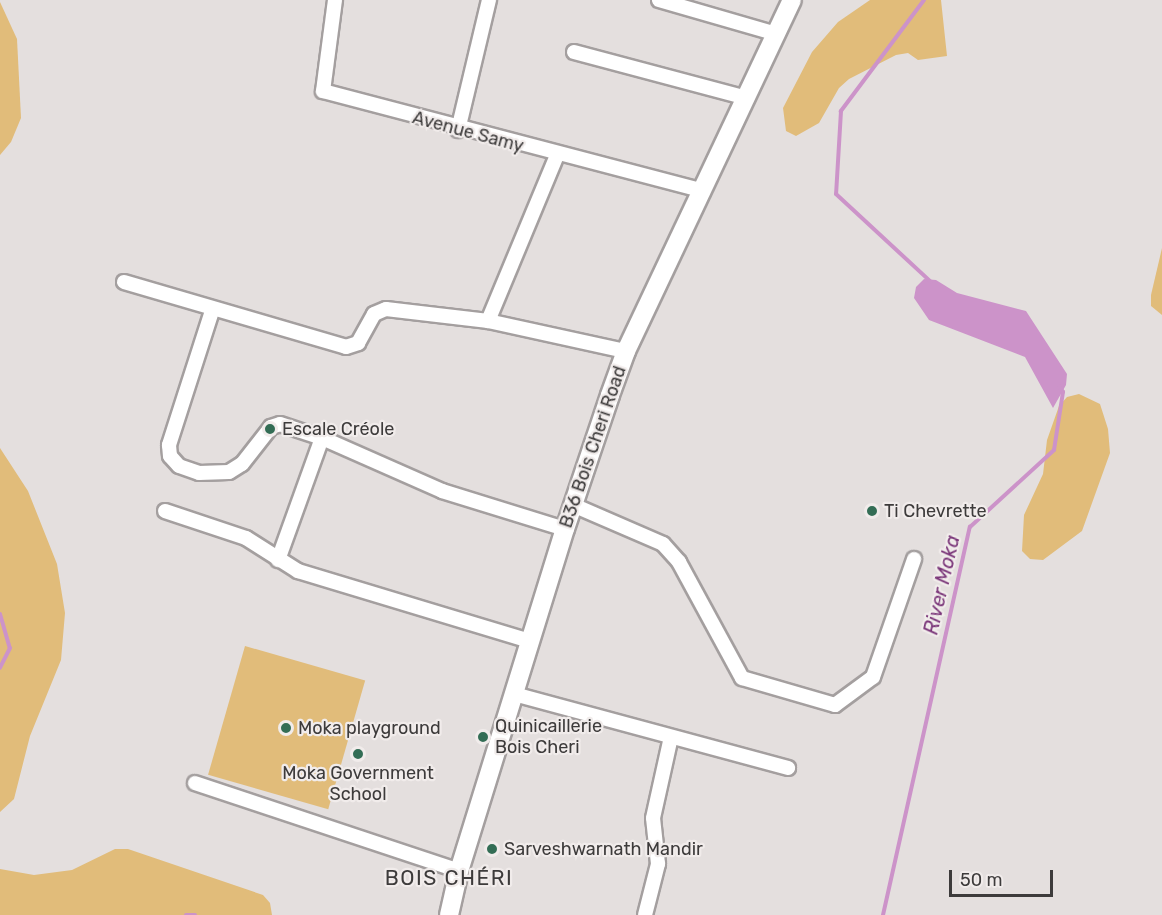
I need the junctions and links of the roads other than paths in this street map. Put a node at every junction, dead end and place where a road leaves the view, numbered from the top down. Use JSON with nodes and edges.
{"nodes":[{"id":1,"x":335,"y":0,"type":"edge"},
{"id":2,"x":489,"y":0,"type":"edge"},
{"id":3,"x":659,"y":0,"type":"edge"},
{"id":4,"x":792,"y":0,"type":"edge"},
{"id":5,"x":777,"y":34,"type":"junction"},
{"id":6,"x":574,"y":52,"type":"dead end"},
{"id":7,"x":747,"y":98,"type":"junction"},
{"id":8,"x":458,"y":130,"type":"junction"},
{"id":9,"x":557,"y":155,"type":"junction"},
{"id":10,"x":704,"y":191,"type":"junction"},
{"id":11,"x":124,"y":282,"type":"dead end"},
{"id":12,"x":213,"y":311,"type":"junction"},
{"id":13,"x":488,"y":321,"type":"junction"},
{"id":14,"x":626,"y":351,"type":"junction"},
{"id":15,"x":322,"y":438,"type":"junction"},
{"id":16,"x":573,"y":505,"type":"junction"},
{"id":17,"x":165,"y":511,"type":"dead end"},
{"id":18,"x":565,"y":529,"type":"junction"},
{"id":19,"x":914,"y":559,"type":"dead end"},
{"id":20,"x":278,"y":560,"type":"junction"},
{"id":21,"x":530,"y":641,"type":"junction"},
{"id":22,"x":514,"y":694,"type":"junction"},
{"id":23,"x":671,"y":737,"type":"junction"},
{"id":24,"x":788,"y":768,"type":"dead end"},
{"id":25,"x":195,"y":783,"type":"dead end"},
{"id":26,"x":459,"y":871,"type":"junction"},
{"id":27,"x":449,"y":915,"type":"edge"},
{"id":28,"x":645,"y":915,"type":"edge"}],
"edges":[{"from":1,"to":8,"type":"street","name":"Avenue Samy"},
{"from":2,"to":8,"type":"street"},
{"from":3,"to":5,"type":"street"},
{"from":4,"to":5,"type":"main road","name":"B36 Bois Cheri Road"},
{"from":5,"to":7,"type":"main road","name":"B36 Bois Cheri Road"},
{"from":6,"to":7,"type":"street"},
{"from":7,"to":10,"type":"main road","name":"B36 Bois Cheri Road"},
{"from":8,"to":9,"type":"street","name":"Avenue Samy"},
{"from":9,"to":10,"type":"street","name":"Avenue Samy"},
{"from":9,"to":13,"type":"street"},
{"from":10,"to":14,"type":"main road","name":"B36 Bois Cheri Road"},
{"from":11,"to":12,"type":"street"},
{"from":12,"to":13,"type":"street"},
{"from":12,"to":15,"type":"street"},
{"from":13,"to":14,"type":"street"},
{"from":14,"to":16,"type":"main road","name":"B36 Bois Cheri Road"},
{"from":15,"to":18,"type":"street"},
{"from":15,"to":20,"type":"street"},
{"from":16,"to":18,"type":"main road","name":"B36 Bois Cheri Road"},
{"from":16,"to":19,"type":"street"},
{"from":17,"to":20,"type":"street"},
{"from":18,"to":21,"type":"main road","name":"B36 Bois Cheri Road"},
{"from":20,"to":21,"type":"street"},
{"from":21,"to":22,"type":"main road","name":"B36 Bois Cheri Road"},
{"from":22,"to":23,"type":"street"},
{"from":22,"to":26,"type":"main road","name":"B36 Bois Cheri Road"},
{"from":23,"to":24,"type":"street"},
{"from":23,"to":28,"type":"street"},
{"from":25,"to":26,"type":"street"},
{"from":26,"to":27,"type":"main road","name":"B36 Bois Cheri Road"}]}
